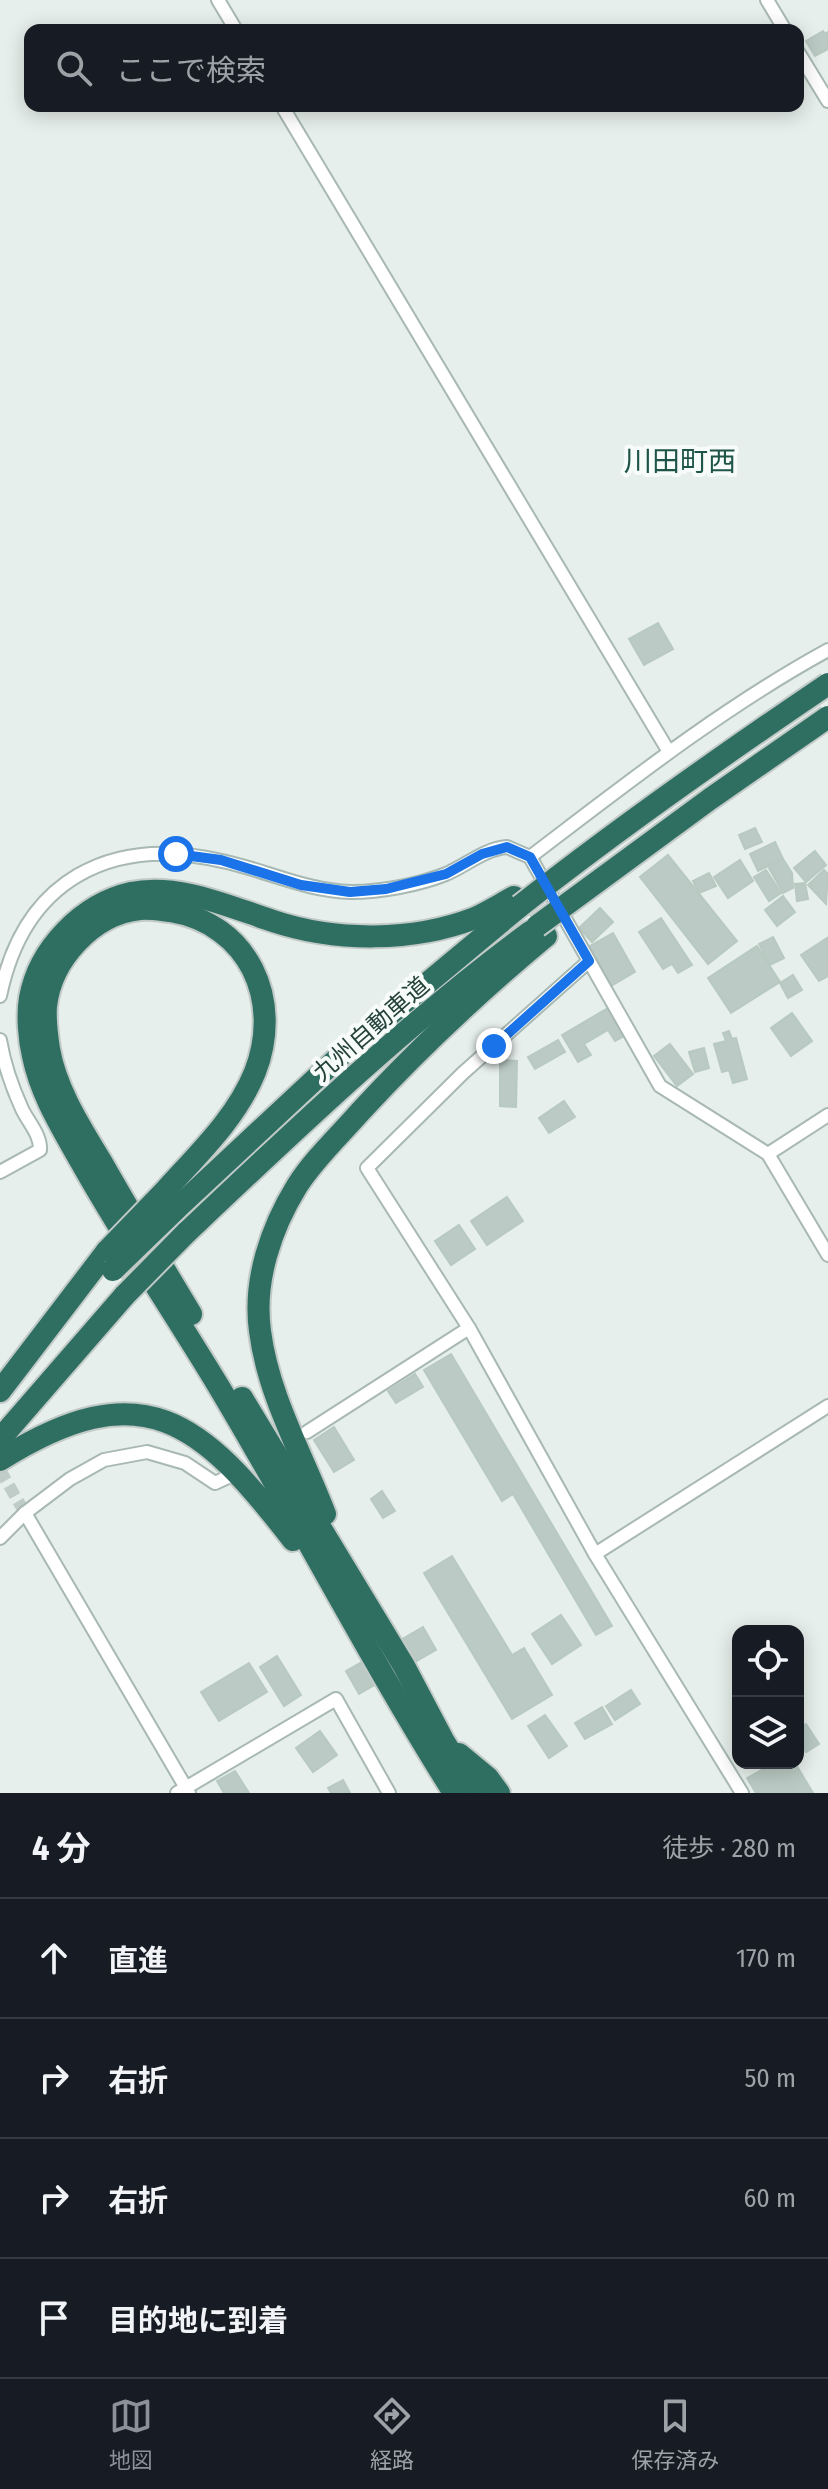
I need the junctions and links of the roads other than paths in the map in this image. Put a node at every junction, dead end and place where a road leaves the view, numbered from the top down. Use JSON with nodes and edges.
{"nodes":[{"id":1,"x":218,"y":0,"type":"edge"},
{"id":2,"x":767,"y":0,"type":"edge"},
{"id":3,"x":232,"y":24,"type":"edge"},
{"id":4,"x":781,"y":24,"type":"edge"},
{"id":5,"x":804,"y":62,"type":"edge"},
{"id":6,"x":828,"y":101,"type":"edge"},
{"id":7,"x":286,"y":112,"type":"edge"},
{"id":8,"x":828,"y":650,"type":"edge"},
{"id":9,"x":828,"y":684,"type":"edge"},
{"id":10,"x":828,"y":717,"type":"edge"},
{"id":11,"x":669,"y":752,"type":"junction"},
{"id":12,"x":530,"y":857,"type":"junction"},
{"id":13,"x":517,"y":901,"type":"junction"},
{"id":14,"x":541,"y":931,"type":"junction"},
{"id":15,"x":589,"y":961,"type":"junction"},
{"id":16,"x":0,"y":996,"type":"edge"},
{"id":17,"x":0,"y":1040,"type":"edge"},
{"id":18,"x":828,"y":1115,"type":"edge"},
{"id":19,"x":768,"y":1154,"type":"junction"},
{"id":20,"x":0,"y":1172,"type":"edge"},
{"id":21,"x":170,"y":1200,"type":"junction"},
{"id":22,"x":828,"y":1255,"type":"edge"},
{"id":23,"x":469,"y":1328,"type":"junction"},
{"id":24,"x":0,"y":1393,"type":"edge"},
{"id":25,"x":828,"y":1406,"type":"edge"},
{"id":26,"x":307,"y":1432,"type":"dead end"},
{"id":27,"x":0,"y":1439,"type":"edge"},
{"id":28,"x":0,"y":1460,"type":"edge"},
{"id":29,"x":228,"y":1477,"type":"dead end"},
{"id":30,"x":25,"y":1513,"type":"junction"},
{"id":31,"x":0,"y":1538,"type":"edge"},
{"id":32,"x":595,"y":1554,"type":"junction"},
{"id":33,"x":346,"y":1571,"type":"junction"},
{"id":34,"x":339,"y":1597,"type":"junction"},
{"id":35,"x":443,"y":1740,"type":"junction"},
{"id":36,"x":449,"y":1787,"type":"edge"},
{"id":37,"x":184,"y":1791,"type":"edge"},
{"id":38,"x":389,"y":1793,"type":"edge"},
{"id":39,"x":476,"y":1793,"type":"edge"},
{"id":40,"x":499,"y":1793,"type":"edge"},
{"id":41,"x":742,"y":1793,"type":"edge"}],
"edges":[{"from":1,"to":3,"type":"street"},
{"from":2,"to":4,"type":"street"},
{"from":5,"to":6,"type":"street"},
{"from":7,"to":11,"type":"street"},
{"from":8,"to":11,"type":"street"},
{"from":9,"to":13,"type":"highway","name":"九州自動車道","bridge":true},
{"from":10,"to":14,"type":"highway","bridge":true},
{"from":11,"to":12,"type":"street"},
{"from":12,"to":15,"type":"street"},
{"from":12,"to":16,"type":"street"},
{"from":13,"to":21,"type":"highway","name":"九州自動車道"},
{"from":13,"to":34,"type":"highway"},
{"from":14,"to":27,"type":"highway","name":"九州自動車道","bridge":true},
{"from":14,"to":33,"type":"highway"},
{"from":15,"to":19,"type":"street"},
{"from":15,"to":23,"type":"street"},
{"from":17,"to":20,"type":"street"},
{"from":18,"to":19,"type":"street"},
{"from":19,"to":22,"type":"street"},
{"from":21,"to":24,"type":"highway","name":"九州自動車道","bridge":true},
{"from":21,"to":33,"type":"highway"},
{"from":23,"to":26,"type":"street"},
{"from":23,"to":32,"type":"street"},
{"from":25,"to":32,"type":"street"},
{"from":28,"to":34,"type":"highway"},
{"from":29,"to":30,"type":"street"},
{"from":30,"to":31,"type":"street"},
{"from":30,"to":37,"type":"street"},
{"from":32,"to":41,"type":"street"},
{"from":33,"to":35,"type":"highway"},
{"from":34,"to":36,"type":"highway"},
{"from":35,"to":39,"type":"highway"},
{"from":35,"to":40,"type":"highway"},
{"from":37,"to":38,"type":"street"}]}
